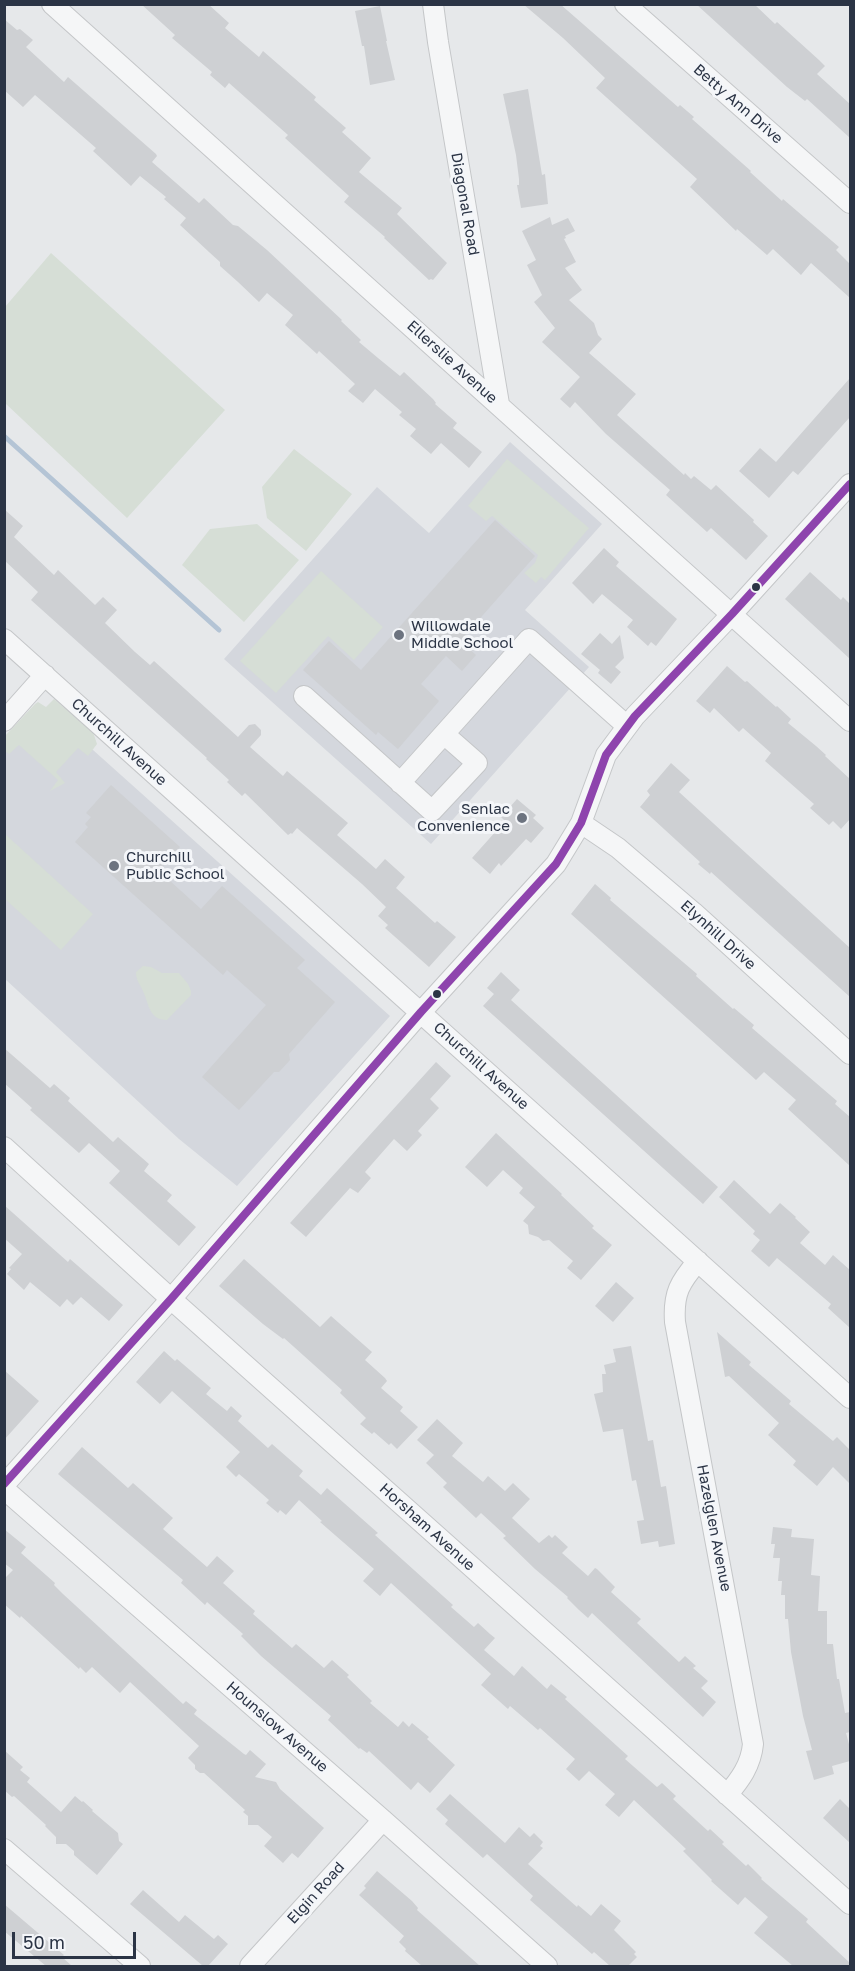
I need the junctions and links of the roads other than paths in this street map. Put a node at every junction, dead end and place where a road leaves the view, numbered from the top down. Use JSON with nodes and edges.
{"nodes":[{"id":1,"x":52,"y":4,"type":"edge"},
{"id":2,"x":433,"y":4,"type":"edge"},
{"id":3,"x":625,"y":4,"type":"edge"},
{"id":4,"x":850,"y":203,"type":"edge"},
{"id":5,"x":499,"y":404,"type":"junction"},
{"id":6,"x":850,"y":484,"type":"edge"},
{"id":7,"x":732,"y":614,"type":"junction"},
{"id":8,"x":4,"y":639,"type":"edge"},
{"id":9,"x":45,"y":675,"type":"junction"},
{"id":10,"x":304,"y":696,"type":"dead end"},
{"id":11,"x":4,"y":721,"type":"edge"},
{"id":12,"x":850,"y":721,"type":"edge"},
{"id":13,"x":627,"y":726,"type":"junction"},
{"id":14,"x":444,"y":734,"type":"junction"},
{"id":15,"x":400,"y":783,"type":"junction"},
{"id":16,"x":581,"y":823,"type":"junction"},
{"id":17,"x":421,"y":1012,"type":"junction"},
{"id":18,"x":850,"y":1054,"type":"edge"},
{"id":19,"x":4,"y":1148,"type":"edge"},
{"id":20,"x":698,"y":1261,"type":"junction"},
{"id":21,"x":171,"y":1299,"type":"junction"},
{"id":22,"x":850,"y":1398,"type":"edge"},
{"id":23,"x":4,"y":1487,"type":"edge"},
{"id":24,"x":727,"y":1795,"type":"junction"},
{"id":25,"x":383,"y":1820,"type":"junction"},
{"id":26,"x":4,"y":1849,"type":"edge"},
{"id":27,"x":850,"y":1904,"type":"edge"},
{"id":28,"x":140,"y":1966,"type":"edge"},
{"id":29,"x":250,"y":1966,"type":"edge"},
{"id":30,"x":547,"y":1966,"type":"edge"}],
"edges":[{"from":1,"to":5,"type":"street","name":"Ellerslie Avenue"},
{"from":2,"to":5,"type":"street","name":"Diagonal Road"},
{"from":3,"to":4,"type":"street","name":"Betty Ann Drive"},
{"from":5,"to":7,"type":"street","name":"Ellerslie Avenue"},
{"from":6,"to":7,"type":"street"},
{"from":7,"to":12,"type":"street","name":"Ellerslie Avenue"},
{"from":7,"to":13,"type":"street"},
{"from":8,"to":9,"type":"street","name":"Churchill Avenue"},
{"from":9,"to":11,"type":"street"},
{"from":9,"to":17,"type":"street","name":"Churchill Avenue"},
{"from":10,"to":15,"type":"street"},
{"from":13,"to":14,"type":"street"},
{"from":13,"to":16,"type":"street"},
{"from":14,"to":15,"type":"street"},
{"from":14,"to":15,"type":"street"},
{"from":16,"to":17,"type":"street"},
{"from":16,"to":18,"type":"street","name":"Elynhill Drive"},
{"from":17,"to":20,"type":"street","name":"Churchill Avenue"},
{"from":17,"to":21,"type":"street"},
{"from":19,"to":21,"type":"street","name":"Horsham Avenue"},
{"from":20,"to":22,"type":"street","name":"Churchill Avenue"},
{"from":20,"to":24,"type":"street","name":"Hazelglen Avenue"},
{"from":21,"to":23,"type":"street"},
{"from":21,"to":24,"type":"street","name":"Horsham Avenue"},
{"from":23,"to":25,"type":"street","name":"Hounslow Avenue"},
{"from":24,"to":27,"type":"street","name":"Horsham Avenue"},
{"from":25,"to":29,"type":"street","name":"Elgin Road"},
{"from":25,"to":30,"type":"street","name":"Hounslow Avenue"},
{"from":26,"to":28,"type":"street"}]}
